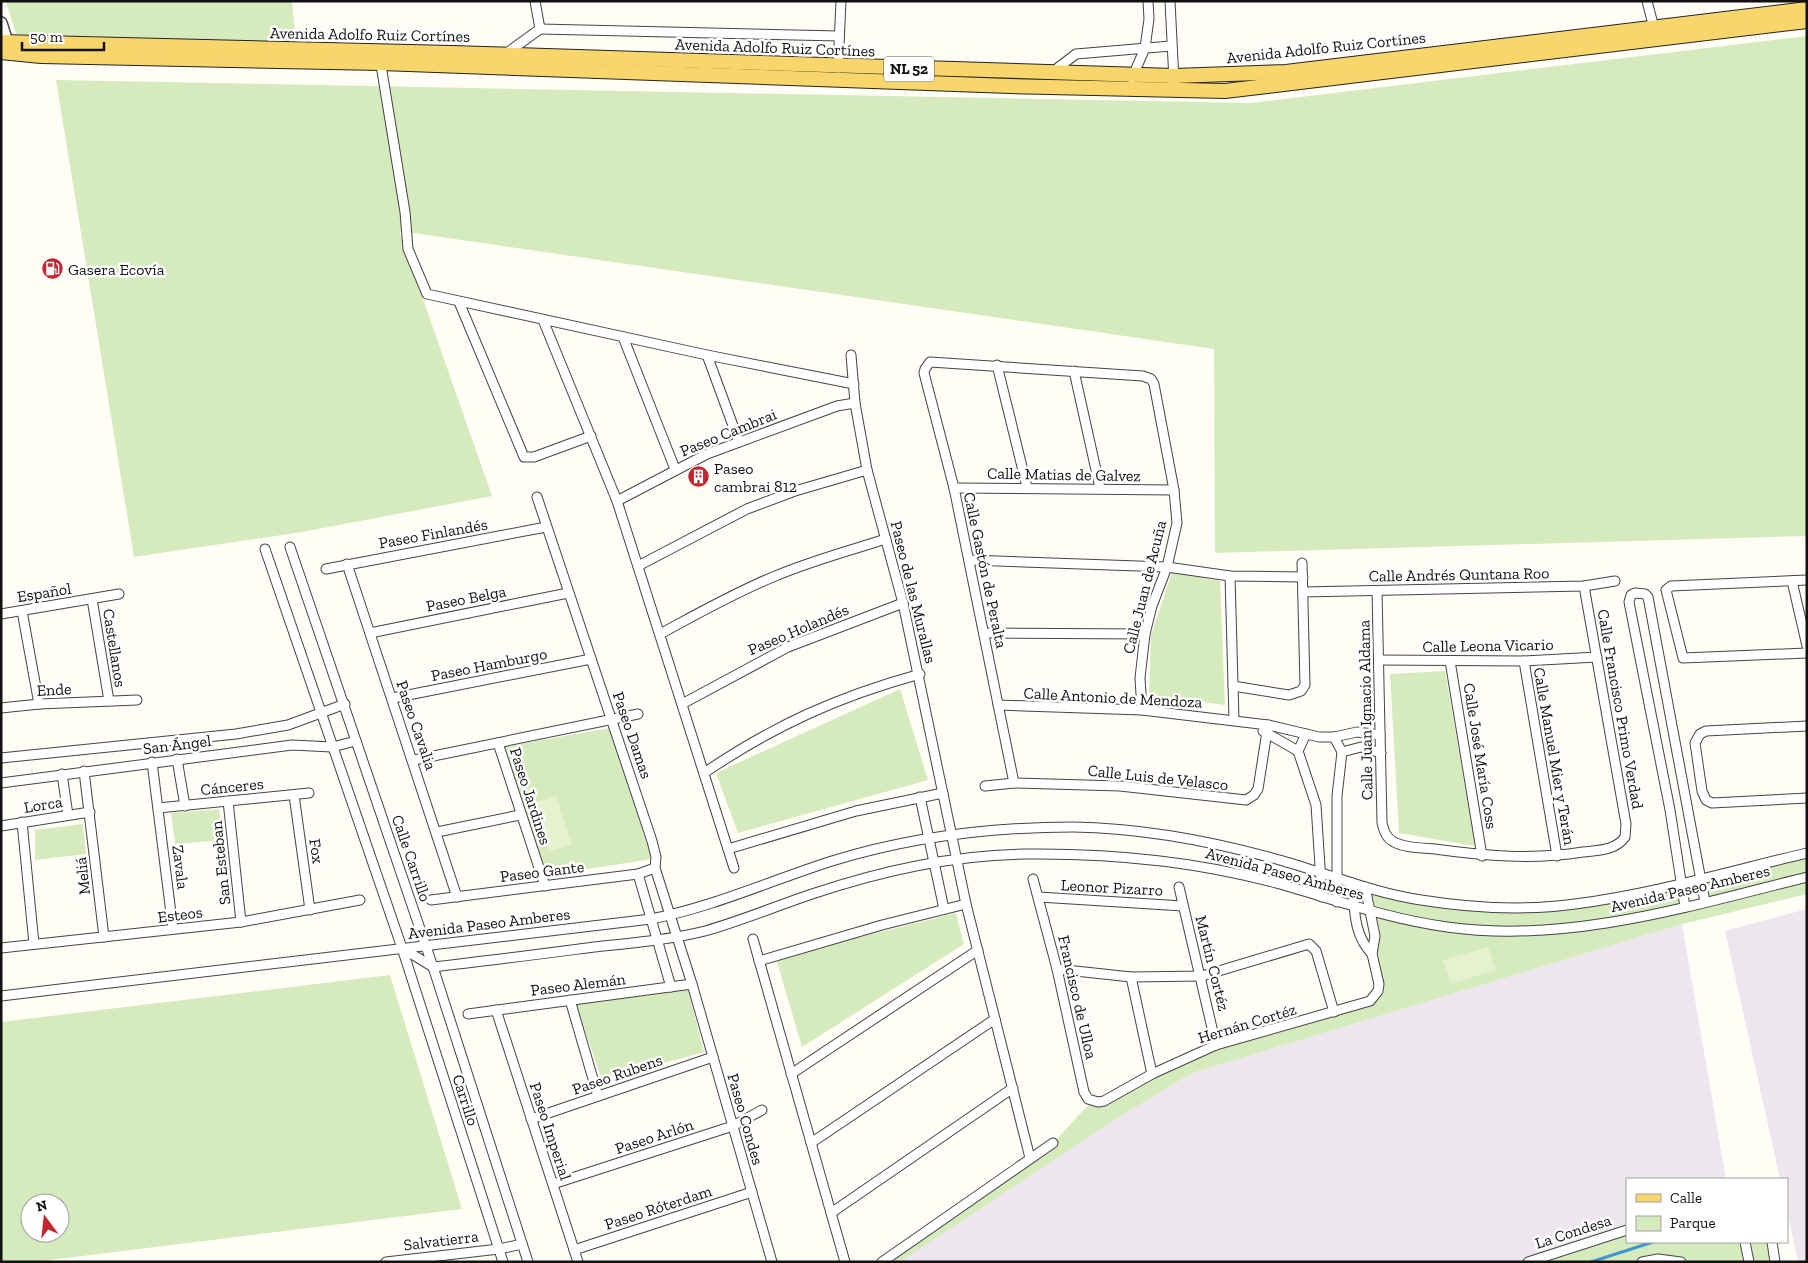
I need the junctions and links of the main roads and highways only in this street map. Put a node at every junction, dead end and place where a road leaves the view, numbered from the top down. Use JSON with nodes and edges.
{"nodes":[{"id":1,"x":1807,"y":9,"type":"edge"},
{"id":2,"x":1807,"y":21,"type":"edge"},
{"id":3,"x":1655,"y":34,"type":"junction"},
{"id":4,"x":5,"y":50,"type":"edge"},
{"id":5,"x":380,"y":57,"type":"junction"},
{"id":6,"x":838,"y":73,"type":"junction"},
{"id":7,"x":1137,"y":83,"type":"junction"}],
"edges":[{"from":1,"to":3,"type":"main road","name":"Avenida Adolfo Ruiz Cortínes","number":"NL 52"},
{"from":2,"to":3,"type":"main road"},
{"from":3,"to":7,"type":"main road","name":"Avenida Adolfo Ruiz Cortínes","number":"NL 52"},
{"from":3,"to":7,"type":"main road"},
{"from":4,"to":5,"type":"main road"},
{"from":4,"to":5,"type":"main road","name":"Avenida Adolfo Ruiz Cortínes","number":"NL 52"},
{"from":5,"to":6,"type":"main road"},
{"from":5,"to":6,"type":"main road","name":"Avenida Adolfo Ruiz Cortínes","number":"NL 52"},
{"from":6,"to":7,"type":"main road","name":"Avenida Adolfo Ruiz Cortínes","number":"NL 52"},
{"from":6,"to":7,"type":"main road"}]}
